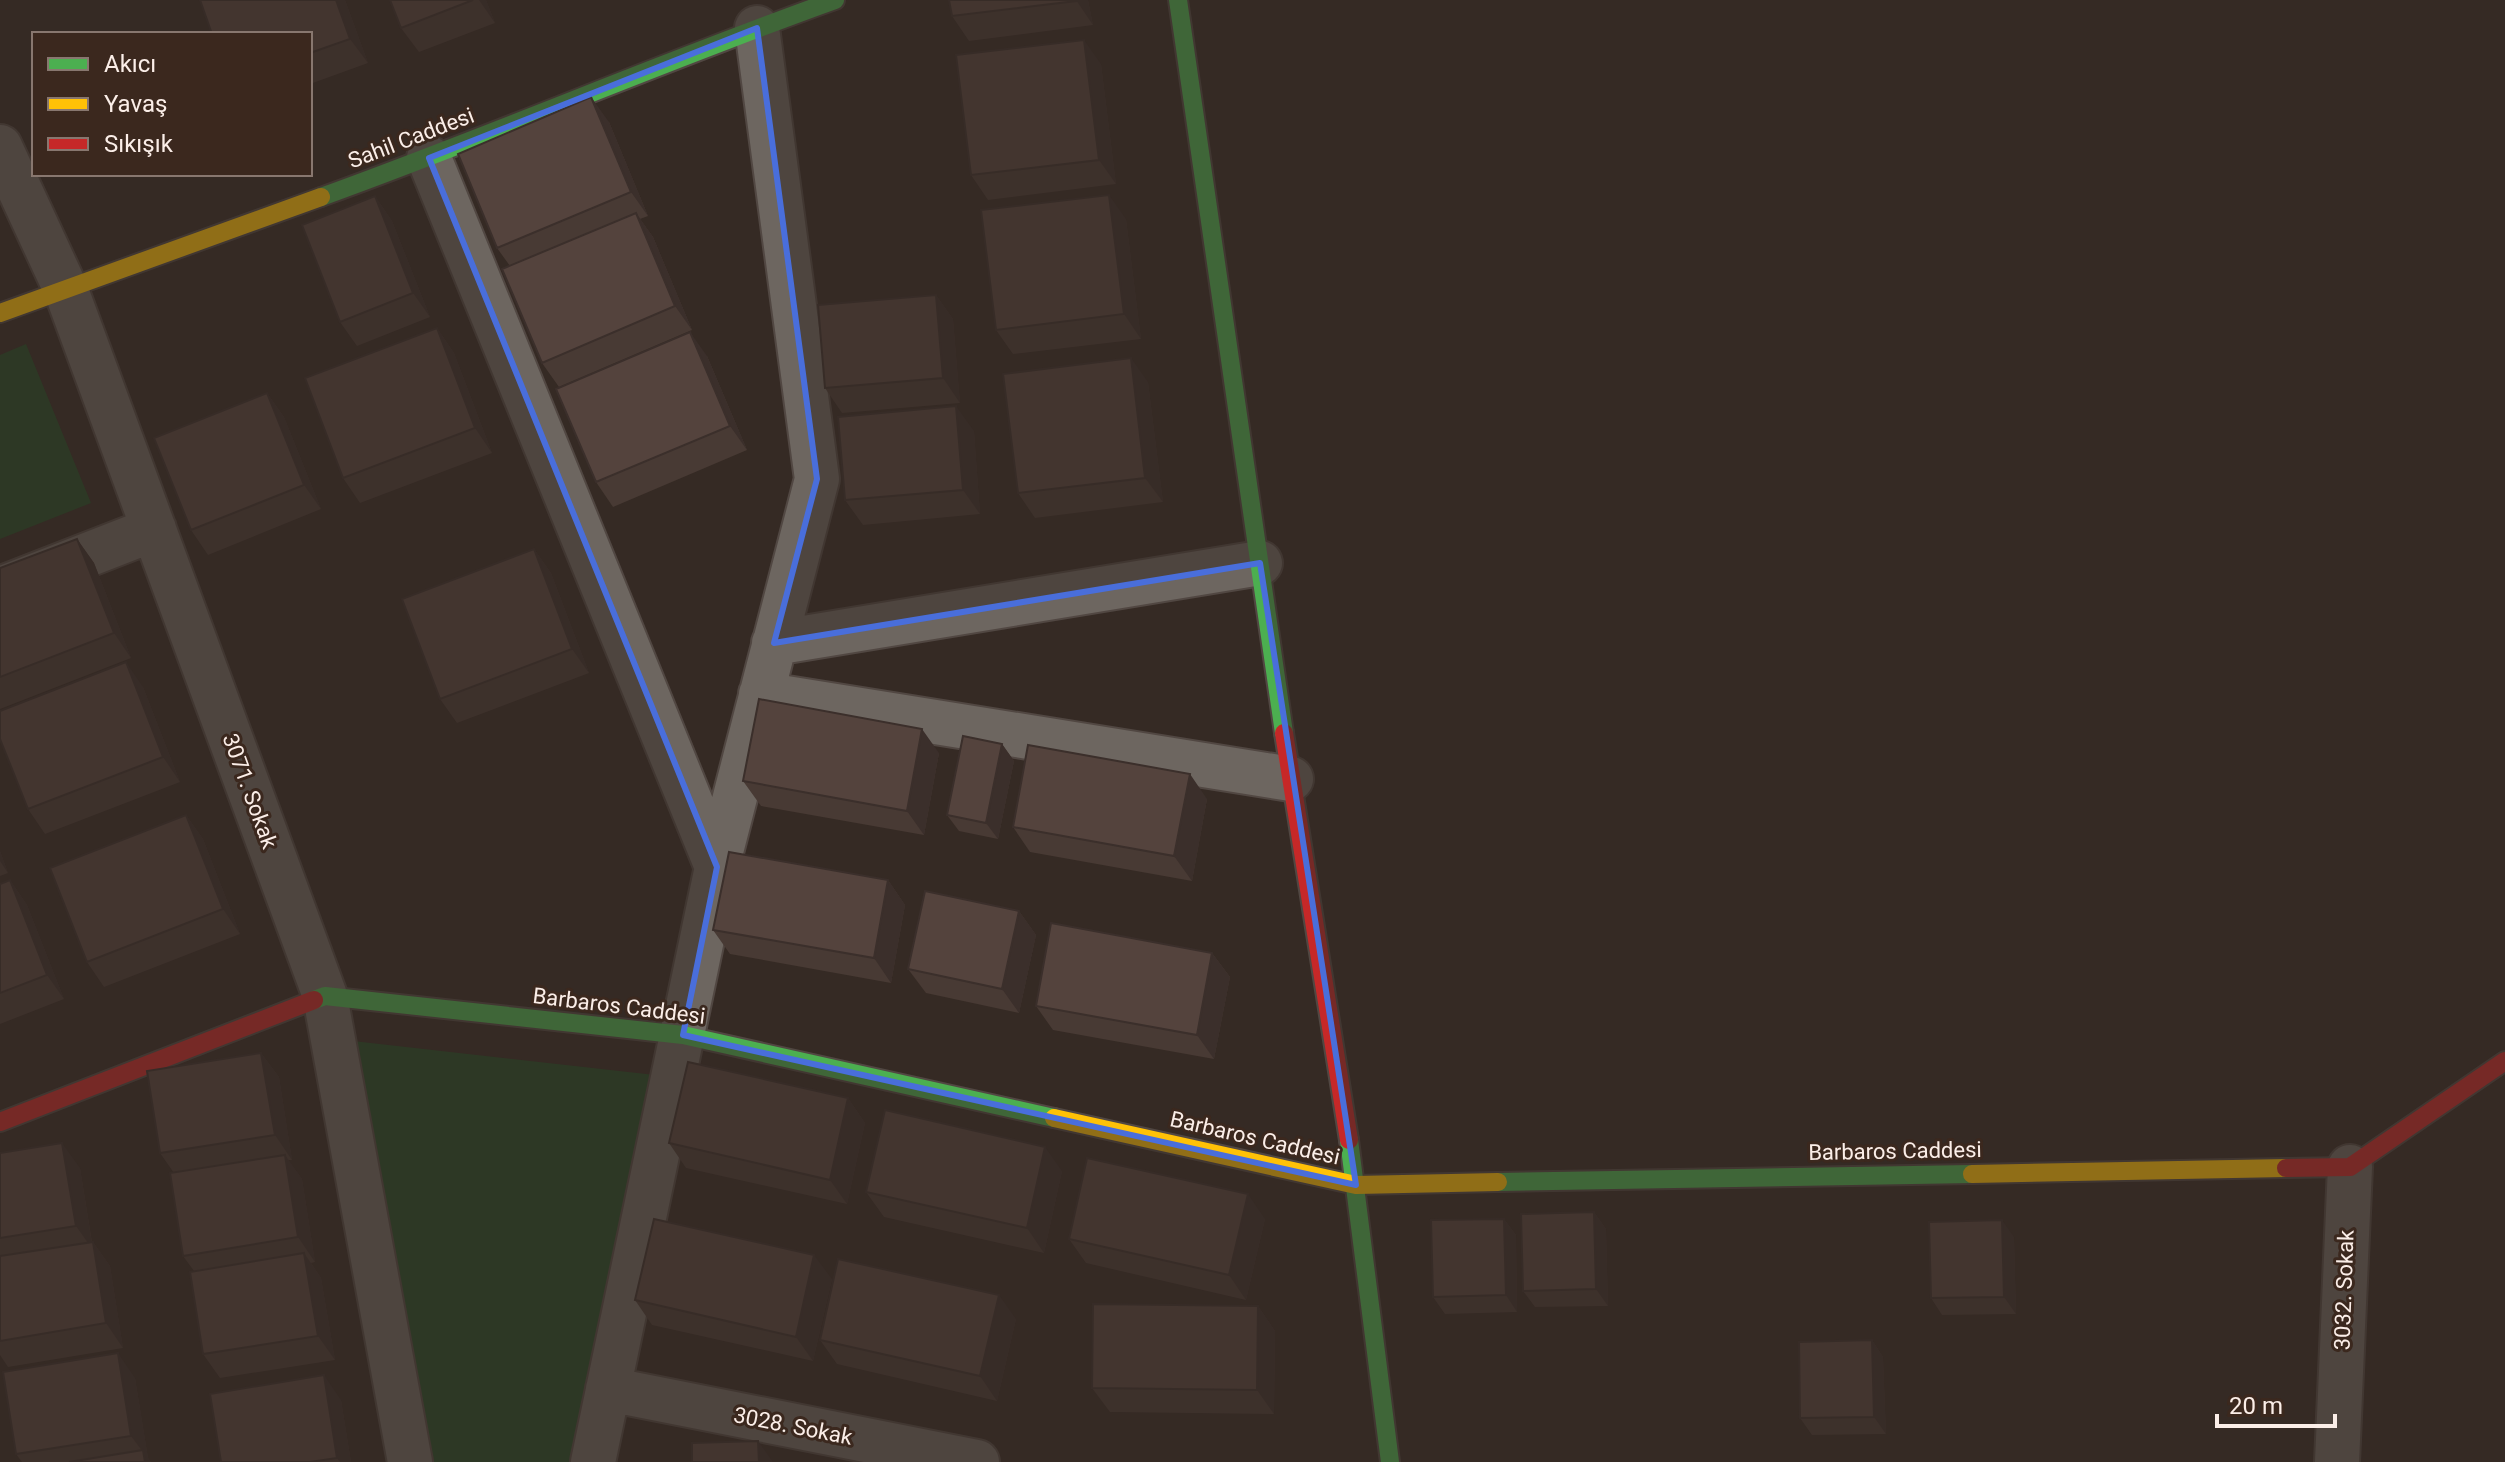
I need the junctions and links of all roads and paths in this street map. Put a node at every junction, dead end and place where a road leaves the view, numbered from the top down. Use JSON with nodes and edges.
{"nodes":[{"id":1,"x":835,"y":0,"type":"edge"},
{"id":2,"x":1178,"y":0,"type":"edge"},
{"id":3,"x":757,"y":28,"type":"junction"},
{"id":4,"x":0,"y":147,"type":"edge"},
{"id":5,"x":429,"y":158,"type":"junction"},
{"id":6,"x":66,"y":290,"type":"junction"},
{"id":7,"x":0,"y":313,"type":"edge"},
{"id":8,"x":154,"y":529,"type":"junction"},
{"id":9,"x":1260,"y":563,"type":"junction"},
{"id":10,"x":0,"y":589,"type":"edge"},
{"id":11,"x":774,"y":643,"type":"junction"},
{"id":12,"x":761,"y":694,"type":"junction"},
{"id":13,"x":1291,"y":779,"type":"junction"},
{"id":14,"x":717,"y":867,"type":"junction"},
{"id":15,"x":325,"y":996,"type":"junction"},
{"id":16,"x":683,"y":1035,"type":"junction"},
{"id":17,"x":2505,"y":1061,"type":"edge"},
{"id":18,"x":0,"y":1122,"type":"edge"},
{"id":19,"x":2350,"y":1167,"type":"junction"},
{"id":20,"x":1356,"y":1185,"type":"junction"},
{"id":21,"x":608,"y":1389,"type":"junction"},
{"id":22,"x":410,"y":1462,"type":"edge"},
{"id":23,"x":593,"y":1462,"type":"edge"},
{"id":24,"x":977,"y":1462,"type":"edge"},
{"id":25,"x":1390,"y":1462,"type":"edge"},
{"id":26,"x":2337,"y":1462,"type":"edge"}],
"edges":[{"from":1,"to":3,"type":"street","name":"Sahil Caddesi"},
{"from":2,"to":9,"type":"street"},
{"from":3,"to":5,"type":"street","name":"Sahil Caddesi"},
{"from":3,"to":11,"type":"street"},
{"from":4,"to":6,"type":"street","name":"3071. Sokak"},
{"from":5,"to":6,"type":"street","name":"Sahil Caddesi"},
{"from":5,"to":14,"type":"street"},
{"from":6,"to":7,"type":"street","name":"Sahil Caddesi"},
{"from":6,"to":8,"type":"street","name":"3071. Sokak"},
{"from":8,"to":10,"type":"street"},
{"from":8,"to":15,"type":"street","name":"3071. Sokak"},
{"from":9,"to":11,"type":"street"},
{"from":9,"to":13,"type":"street"},
{"from":11,"to":12,"type":"street"},
{"from":12,"to":13,"type":"street"},
{"from":12,"to":14,"type":"street"},
{"from":13,"to":20,"type":"street"},
{"from":14,"to":16,"type":"street"},
{"from":15,"to":16,"type":"street","name":"Barbaros Caddesi"},
{"from":15,"to":18,"type":"street","name":"Barbaros Caddesi"},
{"from":15,"to":22,"type":"street","name":"3071. Sokak"},
{"from":16,"to":20,"type":"street","name":"Barbaros Caddesi"},
{"from":16,"to":21,"type":"street"},
{"from":17,"to":19,"type":"street"},
{"from":19,"to":20,"type":"street","name":"Barbaros Caddesi"},
{"from":19,"to":26,"type":"street","name":"3032. Sokak"},
{"from":20,"to":25,"type":"street"},
{"from":21,"to":23,"type":"street"},
{"from":21,"to":24,"type":"street","name":"3028. Sokak"}]}
